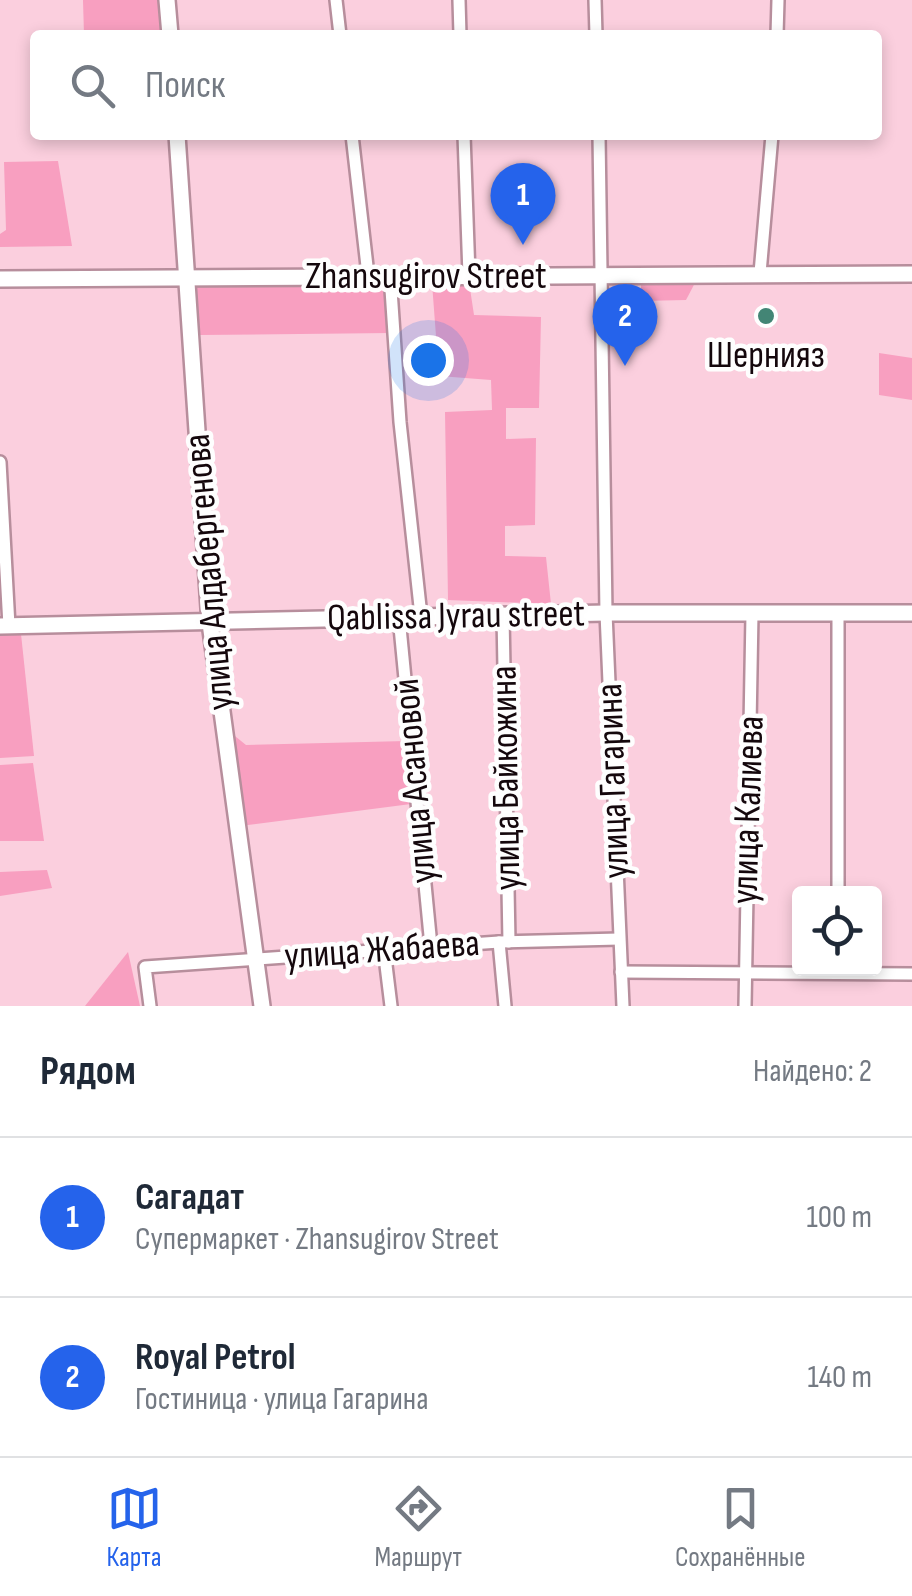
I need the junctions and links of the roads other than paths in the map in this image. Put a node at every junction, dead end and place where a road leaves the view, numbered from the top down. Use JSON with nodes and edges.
{"nodes":[{"id":1,"x":167,"y":0,"type":"edge"},
{"id":2,"x":336,"y":0,"type":"edge"},
{"id":3,"x":459,"y":0,"type":"edge"},
{"id":4,"x":596,"y":0,"type":"edge"},
{"id":5,"x":778,"y":0,"type":"edge"},
{"id":6,"x":170,"y":30,"type":"edge"},
{"id":7,"x":339,"y":30,"type":"edge"},
{"id":8,"x":460,"y":30,"type":"edge"},
{"id":9,"x":596,"y":30,"type":"edge"},
{"id":10,"x":777,"y":30,"type":"edge"},
{"id":11,"x":178,"y":140,"type":"edge"},
{"id":12,"x":353,"y":140,"type":"edge"},
{"id":13,"x":464,"y":140,"type":"edge"},
{"id":14,"x":598,"y":140,"type":"edge"},
{"id":15,"x":772,"y":140,"type":"edge"},
{"id":16,"x":760,"y":273,"type":"junction"},
{"id":17,"x":602,"y":274,"type":"junction"},
{"id":18,"x":912,"y":274,"type":"edge"},
{"id":19,"x":368,"y":275,"type":"junction"},
{"id":20,"x":390,"y":275,"type":"junction"},
{"id":21,"x":469,"y":275,"type":"junction"},
{"id":22,"x":0,"y":279,"type":"edge"},
{"id":23,"x":188,"y":279,"type":"junction"},
{"id":24,"x":0,"y":462,"type":"edge"},
{"id":25,"x":606,"y":613,"type":"junction"},
{"id":26,"x":912,"y":613,"type":"edge"},
{"id":27,"x":752,"y":614,"type":"junction"},
{"id":28,"x":838,"y":614,"type":"junction"},
{"id":29,"x":503,"y":615,"type":"junction"},
{"id":30,"x":421,"y":616,"type":"junction"},
{"id":31,"x":399,"y":617,"type":"junction"},
{"id":32,"x":210,"y":623,"type":"junction"},
{"id":33,"x":5,"y":626,"type":"edge"},
{"id":34,"x":838,"y":886,"type":"edge"},
{"id":35,"x":619,"y":940,"type":"junction"},
{"id":36,"x":504,"y":942,"type":"junction"},
{"id":37,"x":431,"y":946,"type":"junction"},
{"id":38,"x":384,"y":949,"type":"junction"},
{"id":39,"x":256,"y":958,"type":"junction"},
{"id":40,"x":621,"y":972,"type":"junction"},
{"id":41,"x":792,"y":972,"type":"edge"},
{"id":42,"x":882,"y":973,"type":"edge"},
{"id":43,"x":744,"y":974,"type":"junction"},
{"id":44,"x":912,"y":974,"type":"edge"},
{"id":45,"x":150,"y":1006,"type":"edge"},
{"id":46,"x":262,"y":1006,"type":"edge"},
{"id":47,"x":391,"y":1006,"type":"edge"},
{"id":48,"x":505,"y":1006,"type":"edge"},
{"id":49,"x":623,"y":1006,"type":"edge"},
{"id":50,"x":745,"y":1006,"type":"edge"}],
"edges":[{"from":1,"to":6,"type":"street"},
{"from":2,"to":7,"type":"street"},
{"from":3,"to":8,"type":"street"},
{"from":4,"to":9,"type":"street"},
{"from":5,"to":10,"type":"street"},
{"from":11,"to":23,"type":"street","name":"улица Алдабергенова"},
{"from":12,"to":19,"type":"street"},
{"from":13,"to":21,"type":"street"},
{"from":14,"to":17,"type":"street","name":"улица Гагарина"},
{"from":15,"to":16,"type":"street"},
{"from":16,"to":17,"type":"street","name":"Zhansugirov Street"},
{"from":16,"to":18,"type":"street","name":"Zhansugirov Street"},
{"from":17,"to":21,"type":"street","name":"Zhansugirov Street"},
{"from":17,"to":25,"type":"street","name":"улица Гагарина"},
{"from":19,"to":20,"type":"street","name":"Zhansugirov Street"},
{"from":19,"to":23,"type":"street","name":"Zhansugirov Street"},
{"from":20,"to":21,"type":"street","name":"Zhansugirov Street"},
{"from":20,"to":30,"type":"street"},
{"from":22,"to":23,"type":"street","name":"Zhansugirov Street"},
{"from":23,"to":32,"type":"street","name":"улица Алдабергенова"},
{"from":24,"to":33,"type":"street"},
{"from":25,"to":27,"type":"street","name":"Qablissa Jyrau street"},
{"from":25,"to":29,"type":"street","name":"Qablissa Jyrau street"},
{"from":25,"to":35,"type":"street","name":"улица Гагарина"},
{"from":26,"to":28,"type":"street","name":"Qablissa Jyrau street"},
{"from":27,"to":28,"type":"street","name":"Qablissa Jyrau street"},
{"from":27,"to":43,"type":"street","name":"улица Калиева"},
{"from":28,"to":34,"type":"street"},
{"from":29,"to":30,"type":"street","name":"Qablissa Jyrau street"},
{"from":29,"to":36,"type":"street","name":"улица Байкожина"},
{"from":30,"to":31,"type":"street","name":"Qablissa Jyrau street"},
{"from":31,"to":32,"type":"street","name":"Qablissa Jyrau street"},
{"from":31,"to":37,"type":"street","name":"улица Асановой"},
{"from":32,"to":33,"type":"street","name":"Qablissa Jyrau street"},
{"from":32,"to":39,"type":"street","name":"улица Алдабергенова"},
{"from":35,"to":36,"type":"street","name":"улица Жабаева"},
{"from":35,"to":40,"type":"street","name":"улица Гагарина"},
{"from":36,"to":37,"type":"street","name":"улица Жабаева"},
{"from":36,"to":48,"type":"street","name":"улица Байкожина"},
{"from":37,"to":38,"type":"street","name":"улица Жабаева"},
{"from":38,"to":39,"type":"street","name":"улица Жабаева"},
{"from":38,"to":47,"type":"street"},
{"from":39,"to":45,"type":"street","name":"улица Жабаева"},
{"from":39,"to":46,"type":"street","name":"улица Алдабергенова"},
{"from":40,"to":43,"type":"street"},
{"from":40,"to":49,"type":"street","name":"улица Гагарина"},
{"from":41,"to":43,"type":"street"},
{"from":42,"to":44,"type":"street"},
{"from":43,"to":50,"type":"street","name":"улица Калиева"}]}
